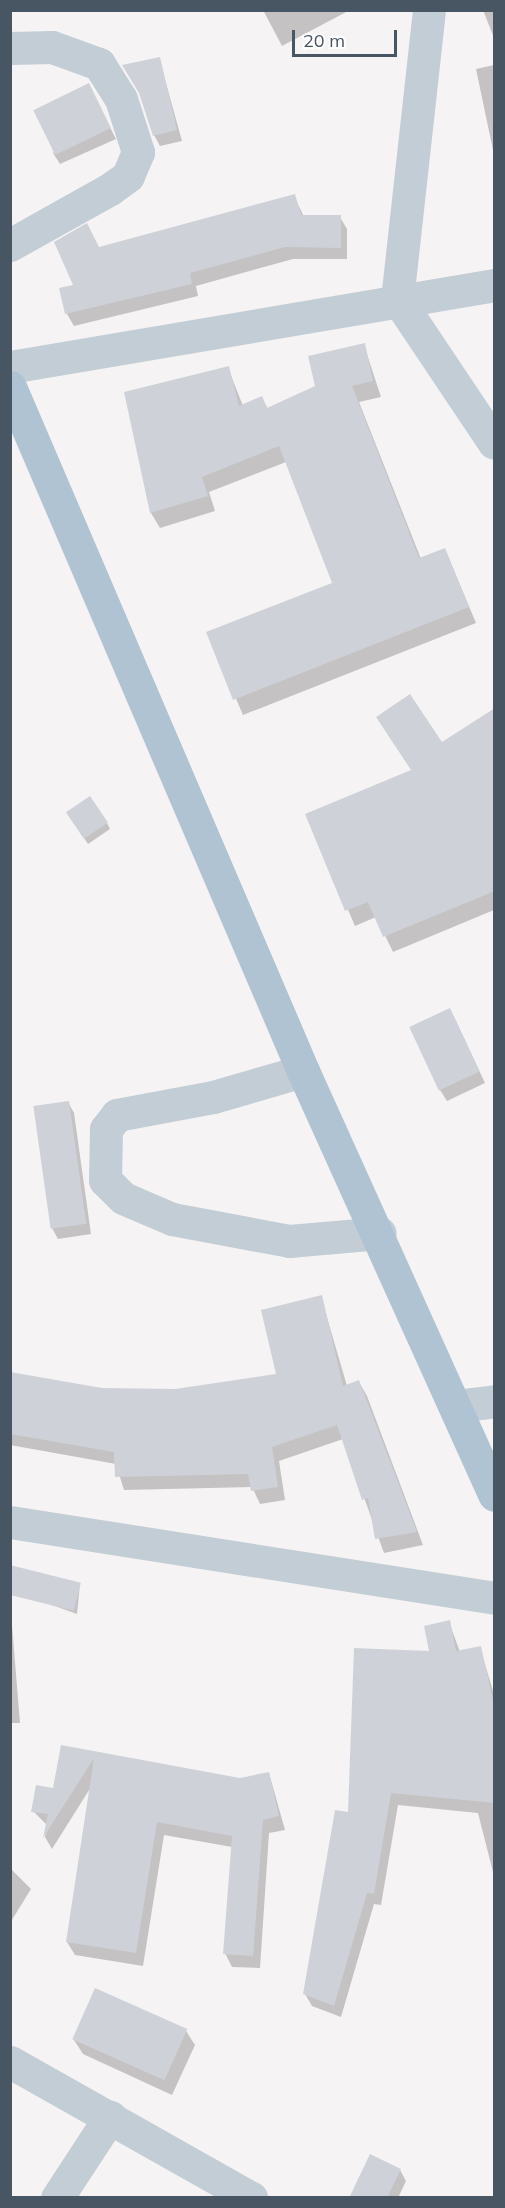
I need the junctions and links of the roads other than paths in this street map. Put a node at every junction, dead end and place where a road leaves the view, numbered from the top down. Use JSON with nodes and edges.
{"nodes":[{"id":1,"x":429,"y":10,"type":"edge"},
{"id":2,"x":10,"y":48,"type":"edge"},
{"id":3,"x":10,"y":245,"type":"edge"},
{"id":4,"x":495,"y":285,"type":"edge"},
{"id":5,"x":398,"y":298,"type":"junction"},
{"id":6,"x":10,"y":367,"type":"edge"},
{"id":7,"x":10,"y":387,"type":"edge"},
{"id":8,"x":495,"y":443,"type":"edge"},
{"id":9,"x":303,"y":1071,"type":"junction"},
{"id":10,"x":380,"y":1233,"type":"junction"},
{"id":11,"x":495,"y":1401,"type":"edge"},
{"id":12,"x":456,"y":1406,"type":"junction"},
{"id":13,"x":495,"y":1495,"type":"edge"},
{"id":14,"x":10,"y":1522,"type":"edge"},
{"id":15,"x":495,"y":1598,"type":"edge"},
{"id":16,"x":10,"y":2062,"type":"edge"},
{"id":17,"x":110,"y":2117,"type":"junction"},
{"id":18,"x":57,"y":2198,"type":"edge"},
{"id":19,"x":251,"y":2198,"type":"edge"}],
"edges":[{"from":1,"to":5,"type":"street"},
{"from":2,"to":3,"type":"street"},
{"from":4,"to":5,"type":"street"},
{"from":5,"to":6,"type":"street"},
{"from":5,"to":8,"type":"street"},
{"from":7,"to":9,"type":"main road"},
{"from":9,"to":10,"type":"main road"},
{"from":9,"to":10,"type":"street"},
{"from":10,"to":12,"type":"main road"},
{"from":11,"to":12,"type":"street"},
{"from":12,"to":13,"type":"main road"},
{"from":14,"to":15,"type":"street"},
{"from":16,"to":17,"type":"street"},
{"from":17,"to":18,"type":"street"},
{"from":17,"to":19,"type":"street"}]}
